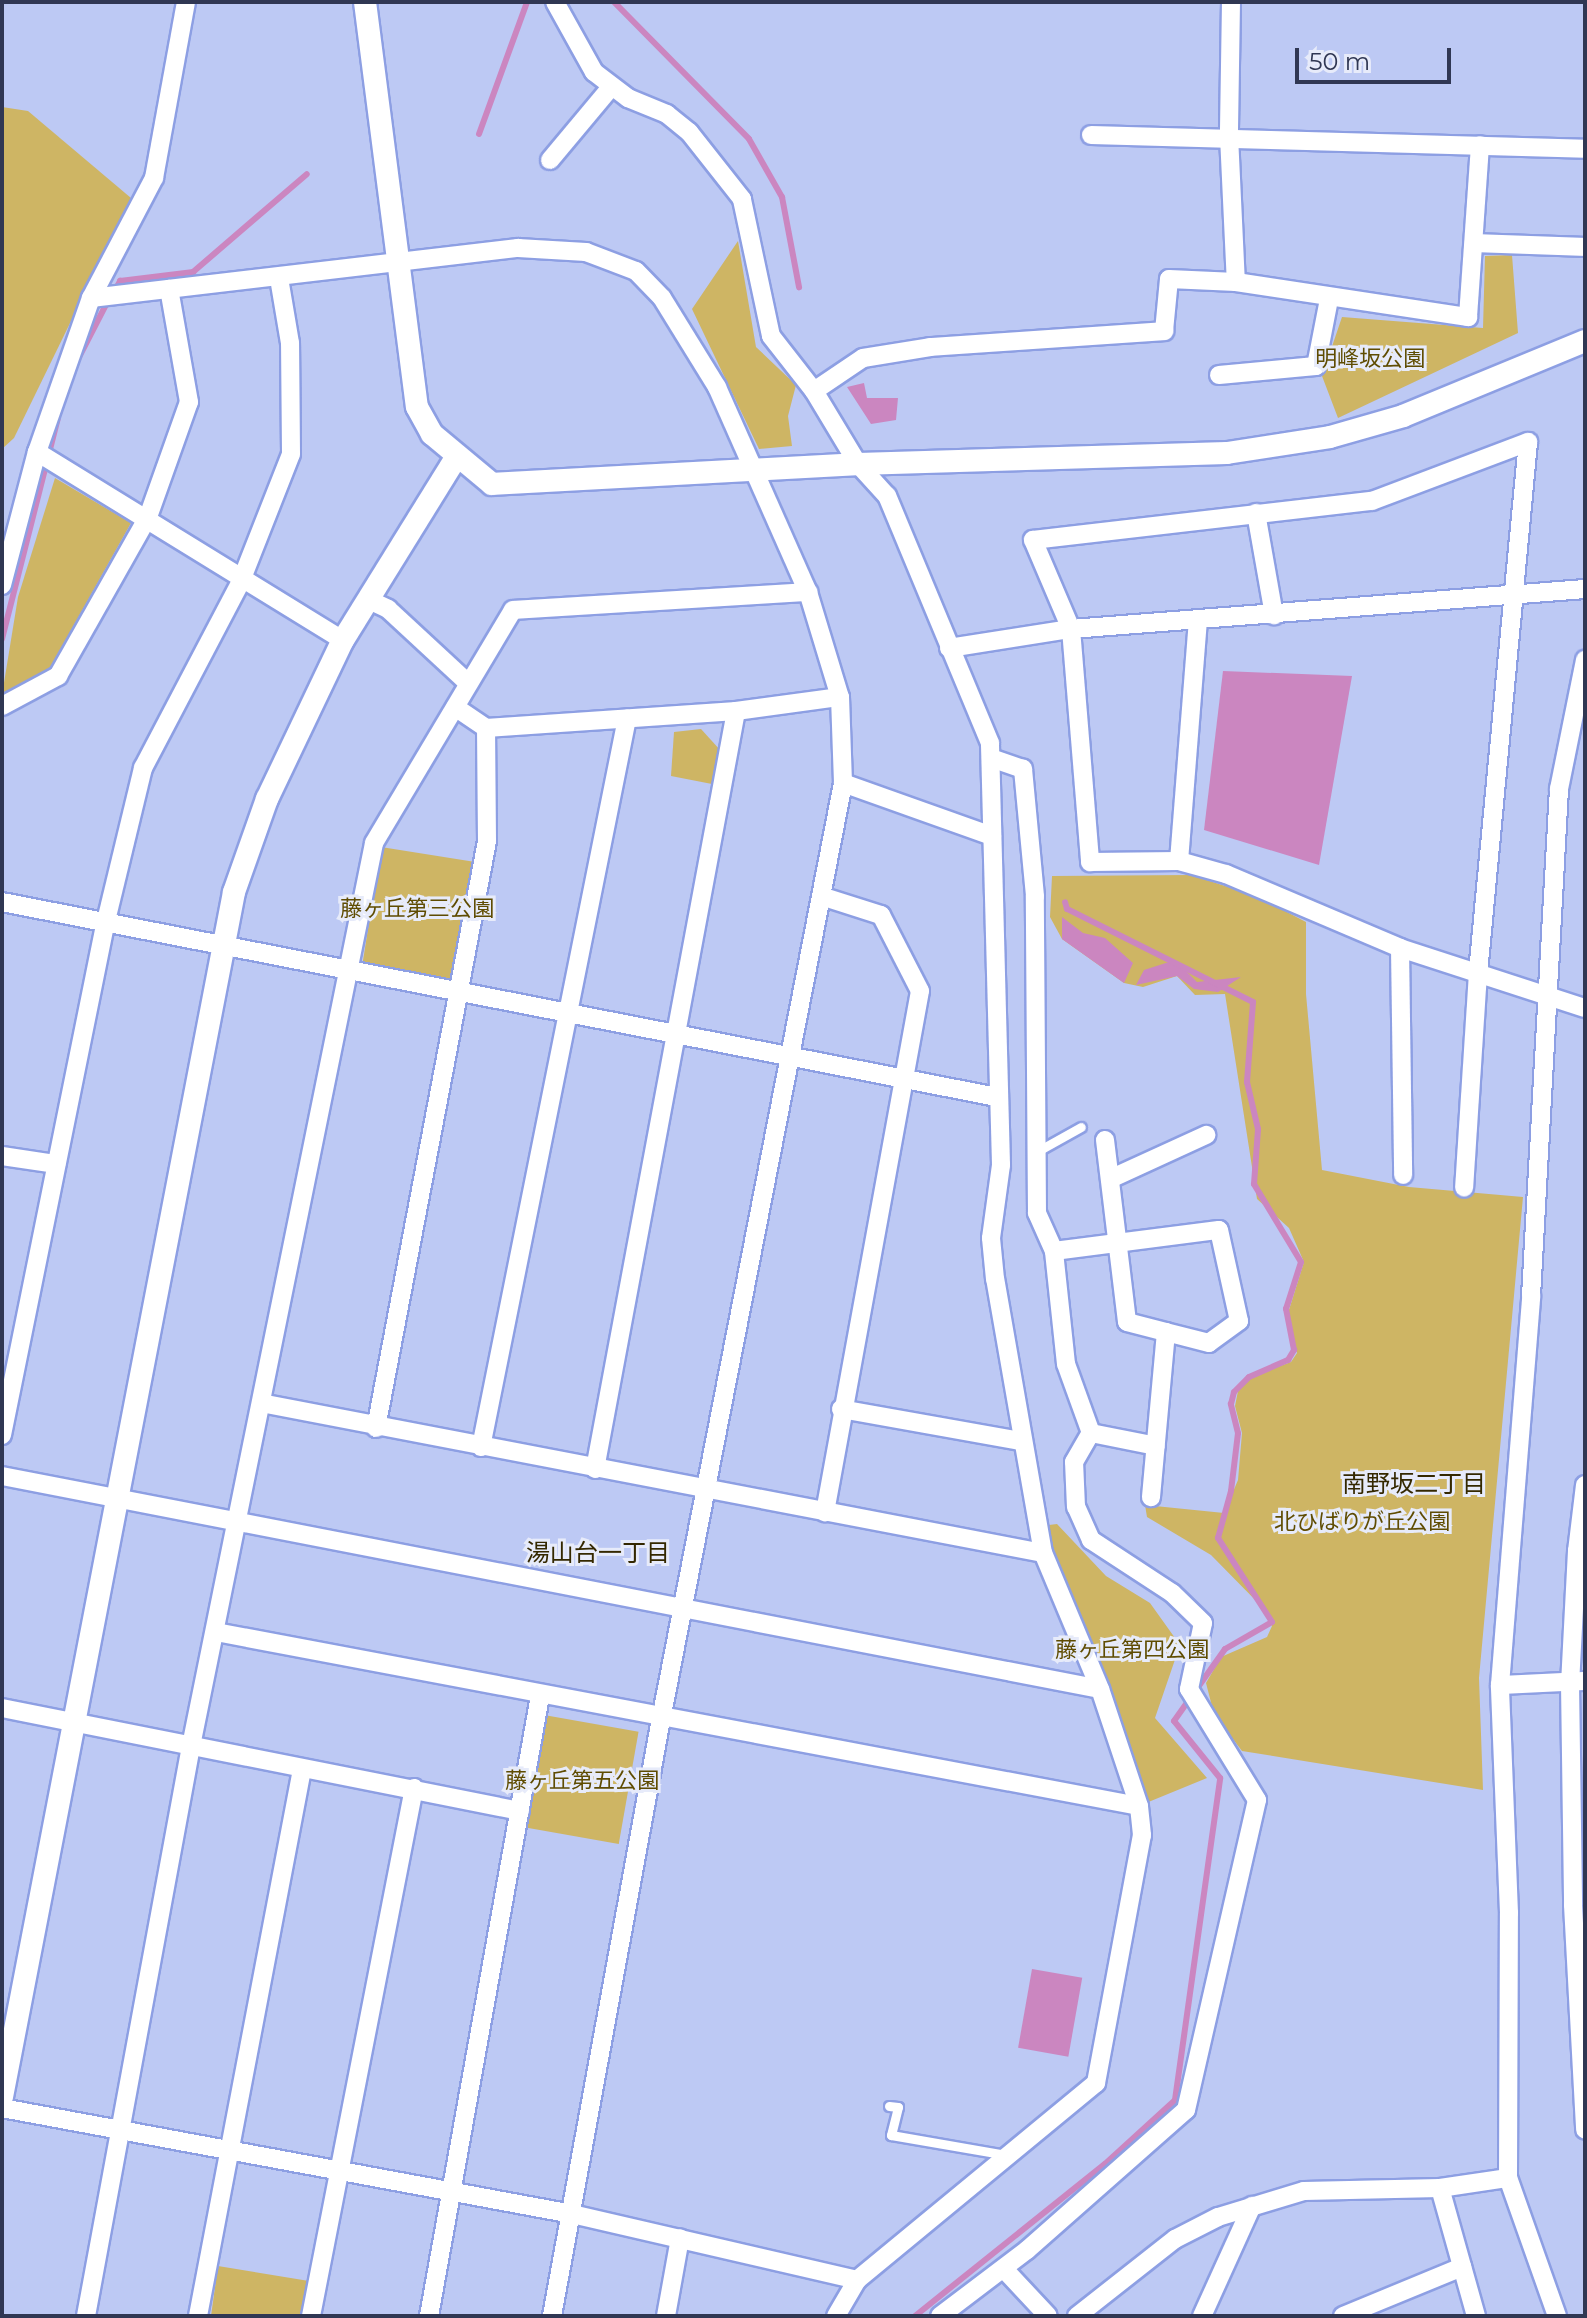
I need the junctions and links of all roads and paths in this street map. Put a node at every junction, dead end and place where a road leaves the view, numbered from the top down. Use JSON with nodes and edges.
{"nodes":[{"id":1,"x":186,"y":2,"type":"edge"},
{"id":2,"x":365,"y":2,"type":"edge"},
{"id":3,"x":555,"y":2,"type":"edge"},
{"id":4,"x":1231,"y":2,"type":"edge"},
{"id":5,"x":611,"y":87,"type":"junction"},
{"id":6,"x":1091,"y":135,"type":"dead end"},
{"id":7,"x":1229,"y":136,"type":"junction"},
{"id":8,"x":1480,"y":145,"type":"junction"},
{"id":9,"x":1585,"y":149,"type":"edge"},
{"id":10,"x":550,"y":160,"type":"dead end"},
{"id":11,"x":1475,"y":243,"type":"junction"},
{"id":12,"x":1585,"y":247,"type":"edge"},
{"id":13,"x":401,"y":261,"type":"junction"},
{"id":14,"x":279,"y":278,"type":"junction"},
{"id":15,"x":1236,"y":282,"type":"junction"},
{"id":16,"x":169,"y":289,"type":"junction"},
{"id":17,"x":91,"y":298,"type":"junction"},
{"id":18,"x":1329,"y":299,"type":"junction"},
{"id":19,"x":1585,"y":341,"type":"edge"},
{"id":20,"x":1219,"y":375,"type":"dead end"},
{"id":21,"x":814,"y":391,"type":"junction"},
{"id":22,"x":37,"y":452,"type":"junction"},
{"id":23,"x":457,"y":456,"type":"junction"},
{"id":24,"x":858,"y":464,"type":"junction"},
{"id":25,"x":755,"y":472,"type":"junction"},
{"id":26,"x":1256,"y":513,"type":"junction"},
{"id":27,"x":148,"y":517,"type":"junction"},
{"id":28,"x":241,"y":581,"type":"junction"},
{"id":29,"x":2,"y":585,"type":"edge"},
{"id":30,"x":1585,"y":589,"type":"edge"},
{"id":31,"x":808,"y":592,"type":"junction"},
{"id":32,"x":1510,"y":595,"type":"junction"},
{"id":33,"x":367,"y":599,"type":"junction"},
{"id":34,"x":1274,"y":615,"type":"junction"},
{"id":35,"x":1198,"y":620,"type":"junction"},
{"id":36,"x":1071,"y":629,"type":"junction"},
{"id":37,"x":343,"y":640,"type":"junction"},
{"id":38,"x":949,"y":648,"type":"junction"},
{"id":39,"x":1585,"y":660,"type":"edge"},
{"id":40,"x":468,"y":683,"type":"junction"},
{"id":41,"x":840,"y":697,"type":"junction"},
{"id":42,"x":3,"y":706,"type":"edge"},
{"id":43,"x":455,"y":707,"type":"junction"},
{"id":44,"x":736,"y":711,"type":"junction"},
{"id":45,"x":627,"y":718,"type":"junction"},
{"id":46,"x":486,"y":728,"type":"junction"},
{"id":47,"x":997,"y":760,"type":"junction"},
{"id":48,"x":843,"y":783,"type":"junction"},
{"id":49,"x":992,"y":836,"type":"junction"},
{"id":50,"x":1179,"y":861,"type":"junction"},
{"id":51,"x":821,"y":896,"type":"junction"},
{"id":52,"x":2,"y":902,"type":"edge"},
{"id":53,"x":105,"y":925,"type":"junction"},
{"id":54,"x":224,"y":945,"type":"junction"},
{"id":55,"x":1400,"y":948,"type":"junction"},
{"id":56,"x":350,"y":970,"type":"junction"},
{"id":57,"x":1478,"y":973,"type":"junction"},
{"id":58,"x":455,"y":992,"type":"junction"},
{"id":59,"x":1546,"y":998,"type":"junction"},
{"id":60,"x":1585,"y":1008,"type":"edge"},
{"id":61,"x":566,"y":1013,"type":"junction"},
{"id":62,"x":678,"y":1035,"type":"junction"},
{"id":63,"x":790,"y":1053,"type":"junction"},
{"id":64,"x":902,"y":1078,"type":"junction"},
{"id":65,"x":997,"y":1097,"type":"junction"},
{"id":66,"x":1081,"y":1127,"type":"dead end"},
{"id":67,"x":1206,"y":1135,"type":"dead end"},
{"id":68,"x":1105,"y":1140,"type":"dead end"},
{"id":69,"x":1038,"y":1151,"type":"junction"},
{"id":70,"x":2,"y":1156,"type":"edge"},
{"id":71,"x":56,"y":1164,"type":"junction"},
{"id":72,"x":1403,"y":1175,"type":"dead end"},
{"id":73,"x":1110,"y":1179,"type":"junction"},
{"id":74,"x":1464,"y":1188,"type":"dead end"},
{"id":75,"x":1119,"y":1243,"type":"junction"},
{"id":76,"x":1054,"y":1251,"type":"junction"},
{"id":77,"x":1166,"y":1332,"type":"junction"},
{"id":78,"x":261,"y":1403,"type":"junction"},
{"id":79,"x":841,"y":1409,"type":"junction"},
{"id":80,"x":376,"y":1428,"type":"junction"},
{"id":81,"x":1091,"y":1433,"type":"junction"},
{"id":82,"x":2,"y":1435,"type":"edge"},
{"id":83,"x":1021,"y":1441,"type":"junction"},
{"id":84,"x":1156,"y":1446,"type":"junction"},
{"id":85,"x":481,"y":1447,"type":"junction"},
{"id":86,"x":595,"y":1469,"type":"junction"},
{"id":87,"x":2,"y":1476,"type":"edge"},
{"id":88,"x":1585,"y":1485,"type":"edge"},
{"id":89,"x":706,"y":1491,"type":"junction"},
{"id":90,"x":115,"y":1496,"type":"junction"},
{"id":91,"x":1151,"y":1497,"type":"dead end"},
{"id":92,"x":825,"y":1512,"type":"junction"},
{"id":93,"x":238,"y":1518,"type":"junction"},
{"id":94,"x":1581,"y":1551,"type":"edge"},
{"id":95,"x":1043,"y":1553,"type":"junction"},
{"id":96,"x":683,"y":1606,"type":"junction"},
{"id":97,"x":216,"y":1632,"type":"junction"},
{"id":98,"x":1578,"y":1682,"type":"edge"},
{"id":99,"x":1500,"y":1685,"type":"junction"},
{"id":100,"x":1100,"y":1689,"type":"junction"},
{"id":101,"x":540,"y":1696,"type":"junction"},
{"id":102,"x":2,"y":1708,"type":"edge"},
{"id":103,"x":661,"y":1719,"type":"junction"},
{"id":104,"x":74,"y":1722,"type":"junction"},
{"id":105,"x":191,"y":1746,"type":"junction"},
{"id":106,"x":302,"y":1769,"type":"junction"},
{"id":107,"x":414,"y":1788,"type":"junction"},
{"id":108,"x":1139,"y":1806,"type":"junction"},
{"id":109,"x":520,"y":1811,"type":"junction"},
{"id":110,"x":1580,"y":1954,"type":"edge"},
{"id":111,"x":1584,"y":2079,"type":"edge"},
{"id":112,"x":2,"y":2097,"type":"edge"},
{"id":113,"x":889,"y":2106,"type":"dead end"},
{"id":114,"x":2,"y":2108,"type":"edge"},
{"id":115,"x":119,"y":2128,"type":"junction"},
{"id":116,"x":1585,"y":2130,"type":"edge"},
{"id":117,"x":230,"y":2149,"type":"junction"},
{"id":118,"x":1007,"y":2155,"type":"junction"},
{"id":119,"x":342,"y":2173,"type":"junction"},
{"id":120,"x":1508,"y":2178,"type":"junction"},
{"id":121,"x":1440,"y":2188,"type":"junction"},
{"id":122,"x":454,"y":2194,"type":"junction"},
{"id":123,"x":1252,"y":2206,"type":"junction"},
{"id":124,"x":572,"y":2214,"type":"junction"},
{"id":125,"x":680,"y":2238,"type":"junction"},
{"id":126,"x":1462,"y":2267,"type":"junction"},
{"id":127,"x":1004,"y":2269,"type":"junction"},
{"id":128,"x":857,"y":2280,"type":"junction"},
{"id":129,"x":86,"y":2316,"type":"edge"},
{"id":130,"x":198,"y":2316,"type":"edge"},
{"id":131,"x":311,"y":2316,"type":"edge"},
{"id":132,"x":429,"y":2316,"type":"edge"},
{"id":133,"x":552,"y":2316,"type":"edge"},
{"id":134,"x":666,"y":2316,"type":"edge"},
{"id":135,"x":836,"y":2316,"type":"edge"},
{"id":136,"x":940,"y":2316,"type":"edge"},
{"id":137,"x":1048,"y":2316,"type":"edge"},
{"id":138,"x":1077,"y":2316,"type":"edge"},
{"id":139,"x":1202,"y":2316,"type":"edge"},
{"id":140,"x":1343,"y":2316,"type":"edge"},
{"id":141,"x":1476,"y":2316,"type":"edge"},
{"id":142,"x":1557,"y":2316,"type":"edge"}],
"edges":[{"from":1,"to":17,"type":"street"},
{"from":2,"to":13,"type":"street"},
{"from":3,"to":5,"type":"street"},
{"from":4,"to":7,"type":"street"},
{"from":5,"to":10,"type":"street"},
{"from":5,"to":21,"type":"street"},
{"from":6,"to":7,"type":"street"},
{"from":7,"to":8,"type":"street"},
{"from":7,"to":15,"type":"street"},
{"from":8,"to":9,"type":"street"},
{"from":8,"to":11,"type":"street"},
{"from":11,"to":12,"type":"street"},
{"from":11,"to":18,"type":"street"},
{"from":13,"to":14,"type":"street"},
{"from":13,"to":23,"type":"street"},
{"from":13,"to":25,"type":"street"},
{"from":14,"to":16,"type":"street"},
{"from":14,"to":28,"type":"street"},
{"from":15,"to":18,"type":"street"},
{"from":15,"to":21,"type":"street"},
{"from":16,"to":17,"type":"street"},
{"from":16,"to":27,"type":"street"},
{"from":17,"to":22,"type":"street"},
{"from":18,"to":20,"type":"street"},
{"from":19,"to":24,"type":"street"},
{"from":21,"to":24,"type":"street"},
{"from":22,"to":27,"type":"street"},
{"from":22,"to":29,"type":"street"},
{"from":23,"to":25,"type":"street"},
{"from":23,"to":33,"type":"street"},
{"from":24,"to":25,"type":"street"},
{"from":24,"to":38,"type":"street"},
{"from":25,"to":31,"type":"street"},
{"from":26,"to":32,"type":"street"},
{"from":26,"to":34,"type":"street"},
{"from":26,"to":36,"type":"street"},
{"from":27,"to":28,"type":"street"},
{"from":27,"to":42,"type":"street"},
{"from":28,"to":37,"type":"street"},
{"from":28,"to":53,"type":"street"},
{"from":30,"to":32,"type":"street"},
{"from":31,"to":40,"type":"street"},
{"from":31,"to":41,"type":"street"},
{"from":32,"to":34,"type":"street"},
{"from":32,"to":57,"type":"street"},
{"from":33,"to":37,"type":"street"},
{"from":33,"to":40,"type":"street"},
{"from":34,"to":35,"type":"street"},
{"from":35,"to":36,"type":"street"},
{"from":35,"to":50,"type":"street"},
{"from":36,"to":38,"type":"street"},
{"from":36,"to":50,"type":"street"},
{"from":37,"to":54,"type":"street"},
{"from":38,"to":47,"type":"street"},
{"from":39,"to":59,"type":"street"},
{"from":40,"to":43,"type":"street"},
{"from":41,"to":44,"type":"street"},
{"from":41,"to":48,"type":"street"},
{"from":43,"to":46,"type":"street"},
{"from":43,"to":56,"type":"street"},
{"from":44,"to":45,"type":"street"},
{"from":44,"to":62,"type":"street"},
{"from":45,"to":46,"type":"street"},
{"from":45,"to":61,"type":"street"},
{"from":46,"to":58,"type":"street"},
{"from":47,"to":49,"type":"street"},
{"from":47,"to":69,"type":"street"},
{"from":48,"to":49,"type":"street"},
{"from":48,"to":51,"type":"street"},
{"from":49,"to":65,"type":"street"},
{"from":50,"to":55,"type":"street"},
{"from":51,"to":63,"type":"street"},
{"from":51,"to":64,"type":"street"},
{"from":52,"to":53,"type":"street"},
{"from":53,"to":54,"type":"street"},
{"from":53,"to":71,"type":"street"},
{"from":54,"to":56,"type":"street"},
{"from":54,"to":90,"type":"street"},
{"from":55,"to":57,"type":"street"},
{"from":55,"to":72,"type":"street"},
{"from":56,"to":58,"type":"street"},
{"from":56,"to":78,"type":"street"},
{"from":57,"to":59,"type":"street"},
{"from":57,"to":74,"type":"street"},
{"from":58,"to":61,"type":"street"},
{"from":58,"to":80,"type":"street"},
{"from":59,"to":60,"type":"street"},
{"from":59,"to":99,"type":"street"},
{"from":61,"to":62,"type":"street"},
{"from":61,"to":85,"type":"street"},
{"from":62,"to":63,"type":"street"},
{"from":62,"to":86,"type":"street"},
{"from":63,"to":64,"type":"street"},
{"from":63,"to":89,"type":"street"},
{"from":64,"to":65,"type":"street"},
{"from":64,"to":79,"type":"street"},
{"from":65,"to":83,"type":"street"},
{"from":66,"to":69,"type":"lane"},
{"from":67,"to":73,"type":"street"},
{"from":68,"to":73,"type":"street"},
{"from":69,"to":76,"type":"street"},
{"from":70,"to":71,"type":"street"},
{"from":71,"to":82,"type":"street"},
{"from":73,"to":75,"type":"street"},
{"from":75,"to":76,"type":"street"},
{"from":75,"to":77,"type":"street"},
{"from":75,"to":77,"type":"street"},
{"from":76,"to":81,"type":"street"},
{"from":77,"to":84,"type":"street"},
{"from":78,"to":80,"type":"street"},
{"from":78,"to":93,"type":"street"},
{"from":79,"to":83,"type":"street"},
{"from":79,"to":92,"type":"street"},
{"from":80,"to":85,"type":"street"},
{"from":81,"to":84,"type":"street"},
{"from":81,"to":127,"type":"street"},
{"from":83,"to":95,"type":"street"},
{"from":84,"to":91,"type":"street"},
{"from":85,"to":86,"type":"street"},
{"from":86,"to":89,"type":"street"},
{"from":87,"to":90,"type":"street"},
{"from":88,"to":94,"type":"street"},
{"from":89,"to":92,"type":"street"},
{"from":89,"to":96,"type":"street"},
{"from":90,"to":93,"type":"street"},
{"from":90,"to":104,"type":"street"},
{"from":92,"to":95,"type":"street"},
{"from":93,"to":96,"type":"street"},
{"from":93,"to":97,"type":"street"},
{"from":94,"to":98,"type":"street"},
{"from":95,"to":100,"type":"street"},
{"from":96,"to":100,"type":"street"},
{"from":96,"to":103,"type":"street"},
{"from":97,"to":101,"type":"street"},
{"from":97,"to":105,"type":"street"},
{"from":98,"to":99,"type":"street"},
{"from":98,"to":110,"type":"street"},
{"from":99,"to":120,"type":"street"},
{"from":100,"to":108,"type":"street"},
{"from":101,"to":103,"type":"street"},
{"from":101,"to":109,"type":"street"},
{"from":102,"to":104,"type":"street"},
{"from":103,"to":108,"type":"street"},
{"from":103,"to":124,"type":"street"},
{"from":104,"to":105,"type":"street"},
{"from":104,"to":112,"type":"street"},
{"from":105,"to":106,"type":"street"},
{"from":105,"to":115,"type":"street"},
{"from":106,"to":107,"type":"street"},
{"from":106,"to":117,"type":"street"},
{"from":107,"to":109,"type":"street"},
{"from":107,"to":119,"type":"street"},
{"from":108,"to":118,"type":"street"},
{"from":109,"to":122,"type":"street"},
{"from":110,"to":111,"type":"street"},
{"from":111,"to":116,"type":"street"},
{"from":113,"to":118,"type":"lane"},
{"from":114,"to":115,"type":"street"},
{"from":115,"to":117,"type":"street"},
{"from":115,"to":129,"type":"street"},
{"from":117,"to":119,"type":"street"},
{"from":117,"to":130,"type":"street"},
{"from":118,"to":128,"type":"street"},
{"from":119,"to":122,"type":"street"},
{"from":119,"to":131,"type":"street"},
{"from":120,"to":121,"type":"street"},
{"from":120,"to":142,"type":"street"},
{"from":121,"to":123,"type":"street"},
{"from":121,"to":126,"type":"street"},
{"from":122,"to":124,"type":"street"},
{"from":122,"to":132,"type":"street"},
{"from":123,"to":138,"type":"street"},
{"from":123,"to":139,"type":"street"},
{"from":124,"to":125,"type":"street"},
{"from":124,"to":133,"type":"street"},
{"from":125,"to":128,"type":"street"},
{"from":125,"to":134,"type":"street"},
{"from":126,"to":140,"type":"street"},
{"from":126,"to":141,"type":"street"},
{"from":127,"to":136,"type":"street"},
{"from":127,"to":137,"type":"street"},
{"from":128,"to":135,"type":"street"}]}
